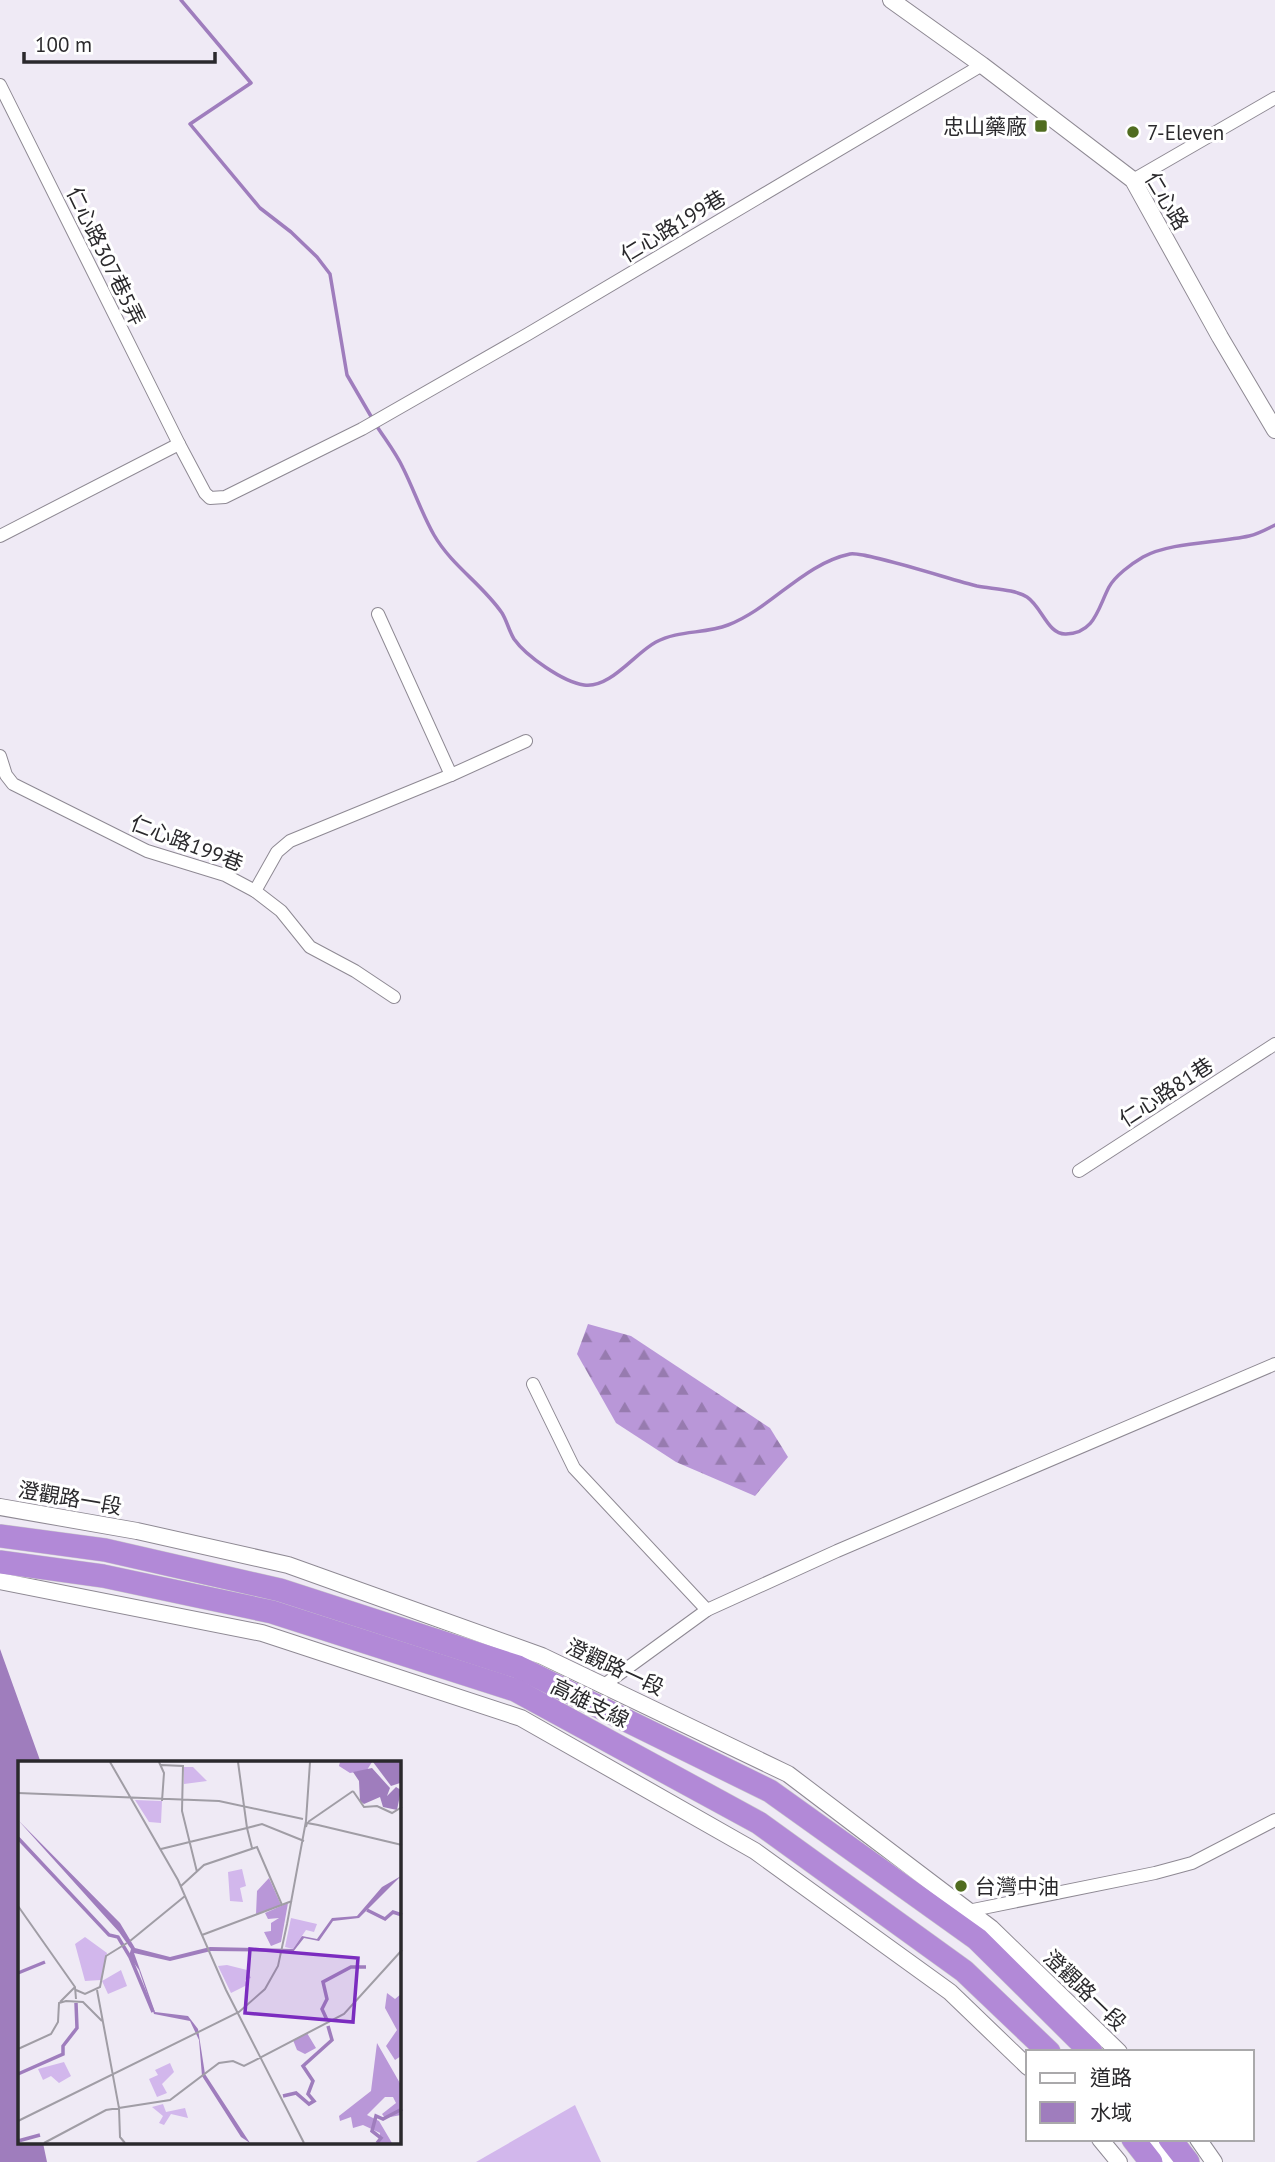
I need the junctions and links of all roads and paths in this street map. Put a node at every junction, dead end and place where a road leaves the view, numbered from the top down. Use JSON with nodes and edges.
{"nodes":[{"id":1,"x":891,"y":0,"type":"edge"},
{"id":2,"x":982,"y":65,"type":"junction"},
{"id":3,"x":0,"y":85,"type":"edge"},
{"id":4,"x":1275,"y":98,"type":"edge"},
{"id":5,"x":1133,"y":180,"type":"junction"},
{"id":6,"x":1275,"y":430,"type":"edge"},
{"id":7,"x":178,"y":444,"type":"junction"},
{"id":8,"x":0,"y":536,"type":"edge"},
{"id":9,"x":378,"y":614,"type":"dead end"},
{"id":10,"x":526,"y":741,"type":"dead end"},
{"id":11,"x":0,"y":757,"type":"edge"},
{"id":12,"x":451,"y":775,"type":"junction"},
{"id":13,"x":255,"y":891,"type":"junction"},
{"id":14,"x":394,"y":997,"type":"dead end"},
{"id":15,"x":1275,"y":1044,"type":"edge"},
{"id":16,"x":1079,"y":1171,"type":"dead end"},
{"id":17,"x":1275,"y":1364,"type":"edge"},
{"id":18,"x":533,"y":1384,"type":"dead end"},
{"id":19,"x":0,"y":1507,"type":"edge"},
{"id":20,"x":0,"y":1536,"type":"edge"},
{"id":21,"x":0,"y":1562,"type":"edge"},
{"id":22,"x":0,"y":1581,"type":"edge"},
{"id":23,"x":707,"y":1610,"type":"junction"},
{"id":24,"x":604,"y":1685,"type":"junction"},
{"id":25,"x":1275,"y":1820,"type":"edge"},
{"id":26,"x":968,"y":1911,"type":"junction"},
{"id":27,"x":1047,"y":2050,"type":"edge"},
{"id":28,"x":1089,"y":2050,"type":"edge"},
{"id":29,"x":1117,"y":2050,"type":"edge"},
{"id":30,"x":1026,"y":2065,"type":"edge"},
{"id":31,"x":1102,"y":2141,"type":"edge"},
{"id":32,"x":1135,"y":2141,"type":"edge"},
{"id":33,"x":1151,"y":2141,"type":"edge"},
{"id":34,"x":1172,"y":2141,"type":"edge"},
{"id":35,"x":1199,"y":2141,"type":"edge"},
{"id":36,"x":1119,"y":2162,"type":"edge"},
{"id":37,"x":1151,"y":2162,"type":"edge"},
{"id":38,"x":1168,"y":2162,"type":"edge"},
{"id":39,"x":1188,"y":2162,"type":"edge"},
{"id":40,"x":1214,"y":2162,"type":"edge"}],
"edges":[{"from":1,"to":2,"type":"street","name":"仁心路"},
{"from":2,"to":5,"type":"street","name":"仁心路"},
{"from":2,"to":7,"type":"street","name":"仁心路199巷"},
{"from":3,"to":7,"type":"street","name":"仁心路307巷5弄"},
{"from":4,"to":5,"type":"street"},
{"from":5,"to":6,"type":"street","name":"仁心路"},
{"from":7,"to":8,"type":"street"},
{"from":9,"to":12,"type":"street"},
{"from":10,"to":12,"type":"street"},
{"from":11,"to":13,"type":"street","name":"仁心路199巷"},
{"from":12,"to":13,"type":"street"},
{"from":13,"to":14,"type":"street","name":"仁心路199巷"},
{"from":15,"to":16,"type":"street","name":"仁心路81巷"},
{"from":17,"to":23,"type":"street"},
{"from":18,"to":23,"type":"street"},
{"from":19,"to":24,"type":"street","name":"澄觀路一段"},
{"from":20,"to":28,"type":"highway","name":"高雄支線"},
{"from":21,"to":27,"type":"highway","name":"高雄支線"},
{"from":22,"to":30,"type":"street"},
{"from":23,"to":24,"type":"street"},
{"from":24,"to":26,"type":"street","name":"澄觀路一段"},
{"from":25,"to":26,"type":"street"},
{"from":26,"to":29,"type":"street","name":"澄觀路一段"},
{"from":31,"to":36,"type":"street"},
{"from":32,"to":37,"type":"highway"},
{"from":33,"to":38,"type":"main road"},
{"from":34,"to":39,"type":"highway"},
{"from":35,"to":40,"type":"street"}]}
